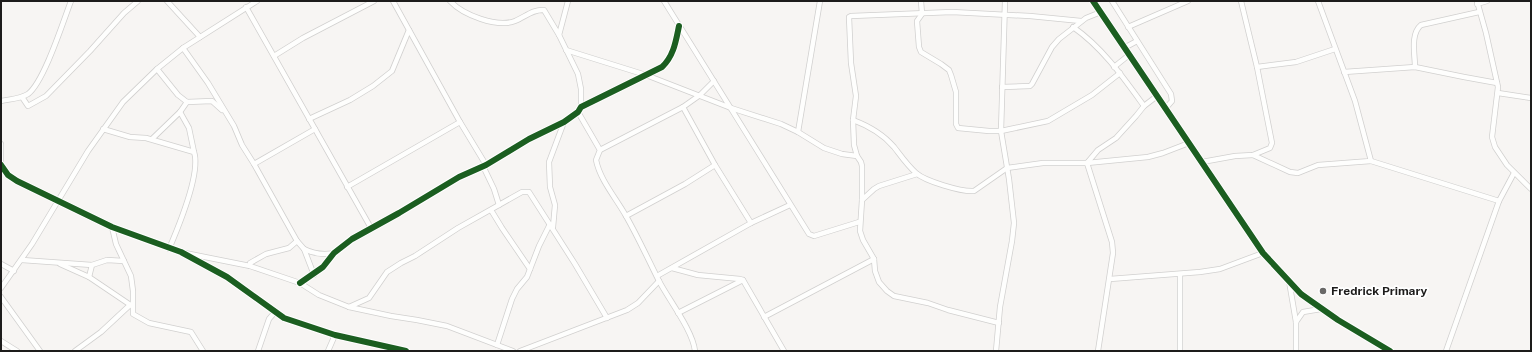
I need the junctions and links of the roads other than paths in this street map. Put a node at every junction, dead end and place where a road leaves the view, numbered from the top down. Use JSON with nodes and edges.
{"nodes":[{"id":1,"x":71,"y":1,"type":"edge"},
{"id":2,"x":138,"y":1,"type":"edge"},
{"id":3,"x":167,"y":1,"type":"edge"},
{"id":4,"x":257,"y":1,"type":"edge"},
{"id":5,"x":374,"y":1,"type":"edge"},
{"id":6,"x":394,"y":1,"type":"edge"},
{"id":7,"x":450,"y":1,"type":"edge"},
{"id":8,"x":568,"y":1,"type":"edge"},
{"id":9,"x":664,"y":1,"type":"edge"},
{"id":10,"x":820,"y":1,"type":"edge"},
{"id":11,"x":921,"y":1,"type":"edge"},
{"id":12,"x":1005,"y":1,"type":"edge"},
{"id":13,"x":1093,"y":1,"type":"edge"},
{"id":14,"x":1112,"y":1,"type":"edge"},
{"id":15,"x":1188,"y":1,"type":"edge"},
{"id":16,"x":1241,"y":1,"type":"edge"},
{"id":17,"x":1318,"y":1,"type":"edge"},
{"id":18,"x":1487,"y":1,"type":"edge"},
{"id":19,"x":1477,"y":2,"type":"edge"},
{"id":20,"x":246,"y":7,"type":"junction"},
{"id":21,"x":1101,"y":12,"type":"junction"},
{"id":22,"x":1479,"y":12,"type":"junction"},
{"id":23,"x":922,"y":14,"type":"junction"},
{"id":24,"x":1005,"y":15,"type":"junction"},
{"id":25,"x":1081,"y":21,"type":"junction"},
{"id":26,"x":679,"y":26,"type":"junction"},
{"id":27,"x":1073,"y":27,"type":"junction"},
{"id":28,"x":1128,"y":27,"type":"junction"},
{"id":29,"x":409,"y":30,"type":"junction"},
{"id":30,"x":559,"y":35,"type":"junction"},
{"id":31,"x":200,"y":37,"type":"junction"},
{"id":32,"x":1137,"y":41,"type":"junction"},
{"id":33,"x":183,"y":48,"type":"junction"},
{"id":34,"x":1124,"y":48,"type":"junction"},
{"id":35,"x":1335,"y":49,"type":"junction"},
{"id":36,"x":566,"y":50,"type":"junction"},
{"id":37,"x":1129,"y":55,"type":"junction"},
{"id":38,"x":274,"y":56,"type":"junction"},
{"id":39,"x":1114,"y":67,"type":"junction"},
{"id":40,"x":1415,"y":67,"type":"junction"},
{"id":41,"x":1257,"y":68,"type":"junction"},
{"id":42,"x":157,"y":69,"type":"junction"},
{"id":43,"x":1344,"y":72,"type":"junction"},
{"id":44,"x":1120,"y":73,"type":"junction"},
{"id":45,"x":646,"y":75,"type":"junction"},
{"id":46,"x":714,"y":81,"type":"junction"},
{"id":47,"x":1497,"y":83,"type":"junction"},
{"id":48,"x":1002,"y":87,"type":"junction"},
{"id":49,"x":1498,"y":93,"type":"junction"},
{"id":50,"x":700,"y":95,"type":"junction"},
{"id":51,"x":1156,"y":96,"type":"junction"},
{"id":52,"x":22,"y":97,"type":"junction"},
{"id":53,"x":1524,"y":98,"type":"junction"},
{"id":54,"x":1531,"y":98,"type":"edge"},
{"id":55,"x":1,"y":101,"type":"edge"},
{"id":56,"x":187,"y":102,"type":"junction"},
{"id":57,"x":1531,"y":102,"type":"edge"},
{"id":58,"x":1144,"y":106,"type":"junction"},
{"id":59,"x":581,"y":107,"type":"junction"},
{"id":60,"x":683,"y":107,"type":"junction"},
{"id":61,"x":732,"y":108,"type":"junction"},
{"id":62,"x":1165,"y":109,"type":"junction"},
{"id":63,"x":180,"y":112,"type":"junction"},
{"id":64,"x":224,"y":112,"type":"junction"},
{"id":65,"x":578,"y":112,"type":"junction"},
{"id":66,"x":309,"y":119,"type":"junction"},
{"id":67,"x":853,"y":120,"type":"junction"},
{"id":68,"x":460,"y":122,"type":"junction"},
{"id":69,"x":564,"y":122,"type":"junction"},
{"id":70,"x":103,"y":129,"type":"junction"},
{"id":71,"x":315,"y":129,"type":"junction"},
{"id":72,"x":1001,"y":131,"type":"junction"},
{"id":73,"x":798,"y":132,"type":"junction"},
{"id":74,"x":152,"y":139,"type":"junction"},
{"id":75,"x":1189,"y":143,"type":"junction"},
{"id":76,"x":1,"y":144,"type":"edge"},
{"id":77,"x":600,"y":150,"type":"junction"},
{"id":78,"x":194,"y":152,"type":"junction"},
{"id":79,"x":1253,"y":155,"type":"junction"},
{"id":80,"x":857,"y":156,"type":"junction"},
{"id":81,"x":1371,"y":161,"type":"junction"},
{"id":82,"x":1202,"y":162,"type":"junction"},
{"id":83,"x":1,"y":163,"type":"edge"},
{"id":84,"x":1087,"y":163,"type":"junction"},
{"id":85,"x":254,"y":164,"type":"junction"},
{"id":86,"x":484,"y":165,"type":"junction"},
{"id":87,"x":715,"y":165,"type":"junction"},
{"id":88,"x":1007,"y":168,"type":"junction"},
{"id":89,"x":1514,"y":173,"type":"junction"},
{"id":90,"x":917,"y":174,"type":"junction"},
{"id":91,"x":348,"y":187,"type":"junction"},
{"id":92,"x":1531,"y":189,"type":"edge"},
{"id":93,"x":58,"y":200,"type":"junction"},
{"id":94,"x":862,"y":200,"type":"junction"},
{"id":95,"x":1499,"y":201,"type":"junction"},
{"id":96,"x":499,"y":205,"type":"junction"},
{"id":97,"x":790,"y":205,"type":"junction"},
{"id":98,"x":491,"y":210,"type":"junction"},
{"id":99,"x":626,"y":216,"type":"junction"},
{"id":100,"x":859,"y":222,"type":"junction"},
{"id":101,"x":751,"y":223,"type":"junction"},
{"id":102,"x":551,"y":226,"type":"junction"},
{"id":103,"x":112,"y":227,"type":"junction"},
{"id":104,"x":371,"y":228,"type":"junction"},
{"id":105,"x":297,"y":241,"type":"junction"},
{"id":106,"x":169,"y":249,"type":"junction"},
{"id":107,"x":304,"y":249,"type":"junction"},
{"id":108,"x":181,"y":252,"type":"junction"},
{"id":109,"x":334,"y":253,"type":"junction"},
{"id":110,"x":1264,"y":253,"type":"junction"},
{"id":111,"x":874,"y":259,"type":"junction"},
{"id":112,"x":22,"y":260,"type":"junction"},
{"id":113,"x":124,"y":261,"type":"junction"},
{"id":114,"x":54,"y":262,"type":"junction"},
{"id":115,"x":1,"y":264,"type":"edge"},
{"id":116,"x":92,"y":264,"type":"junction"},
{"id":117,"x":250,"y":266,"type":"junction"},
{"id":118,"x":672,"y":268,"type":"junction"},
{"id":119,"x":530,"y":269,"type":"junction"},
{"id":120,"x":14,"y":271,"type":"junction"},
{"id":121,"x":1180,"y":274,"type":"junction"},
{"id":122,"x":314,"y":275,"type":"junction"},
{"id":123,"x":89,"y":277,"type":"junction"},
{"id":124,"x":1110,"y":278,"type":"junction"},
{"id":125,"x":658,"y":279,"type":"junction"},
{"id":126,"x":743,"y":280,"type":"junction"},
{"id":127,"x":1289,"y":281,"type":"junction"},
{"id":128,"x":300,"y":283,"type":"junction"},
{"id":129,"x":1,"y":288,"type":"edge"},
{"id":130,"x":1,"y":297,"type":"edge"},
{"id":131,"x":132,"y":306,"type":"junction"},
{"id":132,"x":349,"y":306,"type":"junction"},
{"id":133,"x":1321,"y":309,"type":"junction"},
{"id":134,"x":275,"y":312,"type":"junction"},
{"id":135,"x":678,"y":313,"type":"junction"},
{"id":136,"x":764,"y":316,"type":"junction"},
{"id":137,"x":608,"y":318,"type":"junction"},
{"id":138,"x":1296,"y":322,"type":"junction"},
{"id":139,"x":999,"y":323,"type":"junction"},
{"id":140,"x":335,"y":335,"type":"junction"},
{"id":141,"x":1,"y":341,"type":"edge"},
{"id":142,"x":497,"y":344,"type":"junction"},
{"id":143,"x":17,"y":351,"type":"edge"},
{"id":144,"x":40,"y":351,"type":"edge"},
{"id":145,"x":75,"y":351,"type":"edge"},
{"id":146,"x":203,"y":351,"type":"edge"},
{"id":147,"x":258,"y":351,"type":"edge"},
{"id":148,"x":328,"y":351,"type":"edge"},
{"id":149,"x":406,"y":351,"type":"edge"},
{"id":150,"x":513,"y":351,"type":"edge"},
{"id":151,"x":520,"y":351,"type":"edge"},
{"id":152,"x":695,"y":351,"type":"edge"},
{"id":153,"x":784,"y":351,"type":"edge"},
{"id":154,"x":996,"y":351,"type":"edge"},
{"id":155,"x":1098,"y":351,"type":"edge"},
{"id":156,"x":1180,"y":351,"type":"edge"},
{"id":157,"x":1296,"y":351,"type":"edge"},
{"id":158,"x":1390,"y":351,"type":"edge"},
{"id":159,"x":1446,"y":351,"type":"edge"}],
"edges":[{"from":1,"to":52,"type":"street"},
{"from":2,"to":52,"type":"street"},
{"from":3,"to":31,"type":"street"},
{"from":4,"to":20,"type":"street"},
{"from":5,"to":38,"type":"street"},
{"from":6,"to":29,"type":"street"},
{"from":7,"to":30,"type":"street"},
{"from":8,"to":30,"type":"street"},
{"from":9,"to":26,"type":"street"},
{"from":10,"to":73,"type":"street"},
{"from":11,"to":23,"type":"street"},
{"from":12,"to":24,"type":"street"},
{"from":13,"to":21,"type":"street"},
{"from":14,"to":28,"type":"street"},
{"from":15,"to":28,"type":"street"},
{"from":16,"to":41,"type":"street"},
{"from":17,"to":35,"type":"street"},
{"from":18,"to":19,"type":"street"},
{"from":19,"to":22,"type":"street"},
{"from":20,"to":31,"type":"street"},
{"from":20,"to":38,"type":"street"},
{"from":21,"to":25,"type":"street"},
{"from":21,"to":34,"type":"street"},
{"from":22,"to":40,"type":"street"},
{"from":22,"to":47,"type":"street"},
{"from":23,"to":24,"type":"street"},
{"from":23,"to":67,"type":"street"},
{"from":23,"to":72,"type":"street"},
{"from":24,"to":25,"type":"street"},
{"from":24,"to":48,"type":"street"},
{"from":25,"to":27,"type":"street"},
{"from":26,"to":45,"type":"street"},
{"from":26,"to":46,"type":"street"},
{"from":27,"to":39,"type":"street"},
{"from":27,"to":48,"type":"street"},
{"from":28,"to":32,"type":"street"},
{"from":29,"to":66,"type":"street"},
{"from":29,"to":68,"type":"street"},
{"from":30,"to":36,"type":"street"},
{"from":31,"to":33,"type":"street"},
{"from":32,"to":34,"type":"street"},
{"from":32,"to":62,"type":"street"},
{"from":33,"to":42,"type":"street"},
{"from":33,"to":64,"type":"street"},
{"from":34,"to":37,"type":"street"},
{"from":35,"to":41,"type":"street"},
{"from":35,"to":43,"type":"street"},
{"from":36,"to":45,"type":"street"},
{"from":36,"to":59,"type":"street"},
{"from":37,"to":39,"type":"street"},
{"from":37,"to":51,"type":"street"},
{"from":38,"to":66,"type":"street"},
{"from":39,"to":44,"type":"street"},
{"from":40,"to":43,"type":"street"},
{"from":40,"to":47,"type":"street"},
{"from":41,"to":79,"type":"street"},
{"from":42,"to":56,"type":"street"},
{"from":42,"to":70,"type":"street"},
{"from":43,"to":81,"type":"street"},
{"from":44,"to":58,"type":"street"},
{"from":44,"to":72,"type":"street"},
{"from":45,"to":50,"type":"street"},
{"from":45,"to":59,"type":"street"},
{"from":46,"to":50,"type":"street"},
{"from":46,"to":61,"type":"street"},
{"from":47,"to":49,"type":"street"},
{"from":48,"to":72,"type":"street"},
{"from":49,"to":53,"type":"street"},
{"from":49,"to":89,"type":"street"},
{"from":50,"to":60,"type":"street"},
{"from":50,"to":61,"type":"street"},
{"from":51,"to":58,"type":"street"},
{"from":51,"to":62,"type":"street"},
{"from":52,"to":55,"type":"street"},
{"from":53,"to":54,"type":"street"},
{"from":53,"to":57,"type":"street"},
{"from":56,"to":63,"type":"street"},
{"from":56,"to":64,"type":"street"},
{"from":58,"to":84,"type":"street"},
{"from":59,"to":65,"type":"street"},
{"from":60,"to":77,"type":"street"},
{"from":60,"to":87,"type":"street"},
{"from":61,"to":73,"type":"street"},
{"from":61,"to":97,"type":"street"},
{"from":62,"to":75,"type":"street"},
{"from":63,"to":74,"type":"street"},
{"from":63,"to":78,"type":"street"},
{"from":64,"to":85,"type":"street"},
{"from":65,"to":69,"type":"street"},
{"from":65,"to":77,"type":"street"},
{"from":66,"to":71,"type":"street"},
{"from":67,"to":80,"type":"street"},
{"from":67,"to":90,"type":"street"},
{"from":68,"to":86,"type":"street"},
{"from":68,"to":91,"type":"street"},
{"from":69,"to":86,"type":"street"},
{"from":69,"to":102,"type":"street"},
{"from":70,"to":74,"type":"street"},
{"from":70,"to":93,"type":"street"},
{"from":71,"to":85,"type":"street"},
{"from":71,"to":91,"type":"street"},
{"from":72,"to":88,"type":"street"},
{"from":73,"to":80,"type":"street"},
{"from":74,"to":78,"type":"street"},
{"from":75,"to":82,"type":"street"},
{"from":75,"to":84,"type":"street"},
{"from":76,"to":83,"type":"street"},
{"from":77,"to":99,"type":"street"},
{"from":78,"to":106,"type":"street"},
{"from":79,"to":81,"type":"street"},
{"from":79,"to":82,"type":"street"},
{"from":80,"to":94,"type":"street"},
{"from":81,"to":95,"type":"street"},
{"from":82,"to":110,"type":"street"},
{"from":83,"to":93,"type":"street"},
{"from":84,"to":88,"type":"street"},
{"from":84,"to":124,"type":"street"},
{"from":85,"to":105,"type":"street"},
{"from":86,"to":96,"type":"street"},
{"from":86,"to":104,"type":"street"},
{"from":87,"to":99,"type":"street"},
{"from":87,"to":101,"type":"street"},
{"from":88,"to":90,"type":"street"},
{"from":88,"to":139,"type":"street"},
{"from":89,"to":92,"type":"street"},
{"from":89,"to":95,"type":"street"},
{"from":90,"to":94,"type":"street"},
{"from":91,"to":104,"type":"street"},
{"from":93,"to":103,"type":"street"},
{"from":93,"to":112,"type":"street"},
{"from":94,"to":100,"type":"street"},
{"from":95,"to":159,"type":"street"},
{"from":96,"to":98,"type":"street"},
{"from":96,"to":102,"type":"street"},
{"from":97,"to":100,"type":"street"},
{"from":97,"to":101,"type":"street"},
{"from":98,"to":119,"type":"street"},
{"from":98,"to":132,"type":"street"},
{"from":99,"to":125,"type":"street"},
{"from":100,"to":111,"type":"street"},
{"from":101,"to":118,"type":"street"},
{"from":102,"to":119,"type":"street"},
{"from":102,"to":137,"type":"street"},
{"from":103,"to":106,"type":"street"},
{"from":103,"to":113,"type":"street"},
{"from":104,"to":109,"type":"street"},
{"from":105,"to":107,"type":"street"},
{"from":105,"to":117,"type":"street"},
{"from":106,"to":108,"type":"street"},
{"from":107,"to":109,"type":"street"},
{"from":107,"to":122,"type":"street"},
{"from":108,"to":117,"type":"street"},
{"from":108,"to":134,"type":"street"},
{"from":109,"to":122,"type":"street"},
{"from":110,"to":121,"type":"street"},
{"from":110,"to":127,"type":"street"},
{"from":111,"to":136,"type":"street"},
{"from":111,"to":139,"type":"street"},
{"from":112,"to":114,"type":"street"},
{"from":112,"to":120,"type":"street"},
{"from":113,"to":116,"type":"street"},
{"from":113,"to":131,"type":"street"},
{"from":114,"to":116,"type":"street"},
{"from":114,"to":123,"type":"street"},
{"from":115,"to":120,"type":"street"},
{"from":116,"to":123,"type":"street"},
{"from":117,"to":128,"type":"street"},
{"from":118,"to":125,"type":"street"},
{"from":118,"to":126,"type":"street"},
{"from":119,"to":142,"type":"street"},
{"from":120,"to":129,"type":"street"},
{"from":121,"to":124,"type":"street"},
{"from":121,"to":156,"type":"street"},
{"from":122,"to":128,"type":"street"},
{"from":123,"to":131,"type":"street"},
{"from":124,"to":155,"type":"street"},
{"from":125,"to":135,"type":"street"},
{"from":125,"to":137,"type":"street"},
{"from":126,"to":135,"type":"street"},
{"from":126,"to":136,"type":"street"},
{"from":127,"to":133,"type":"street"},
{"from":127,"to":138,"type":"street"},
{"from":128,"to":132,"type":"street"},
{"from":130,"to":144,"type":"street"},
{"from":131,"to":145,"type":"street"},
{"from":131,"to":146,"type":"street"},
{"from":132,"to":142,"type":"street"},
{"from":133,"to":138,"type":"street"},
{"from":133,"to":158,"type":"street"},
{"from":134,"to":140,"type":"street"},
{"from":134,"to":147,"type":"street"},
{"from":135,"to":152,"type":"street"},
{"from":136,"to":153,"type":"street"},
{"from":137,"to":151,"type":"street"},
{"from":138,"to":157,"type":"street"},
{"from":139,"to":154,"type":"street"},
{"from":140,"to":148,"type":"street"},
{"from":140,"to":149,"type":"street"},
{"from":141,"to":143,"type":"street"},
{"from":142,"to":150,"type":"street"}]}
